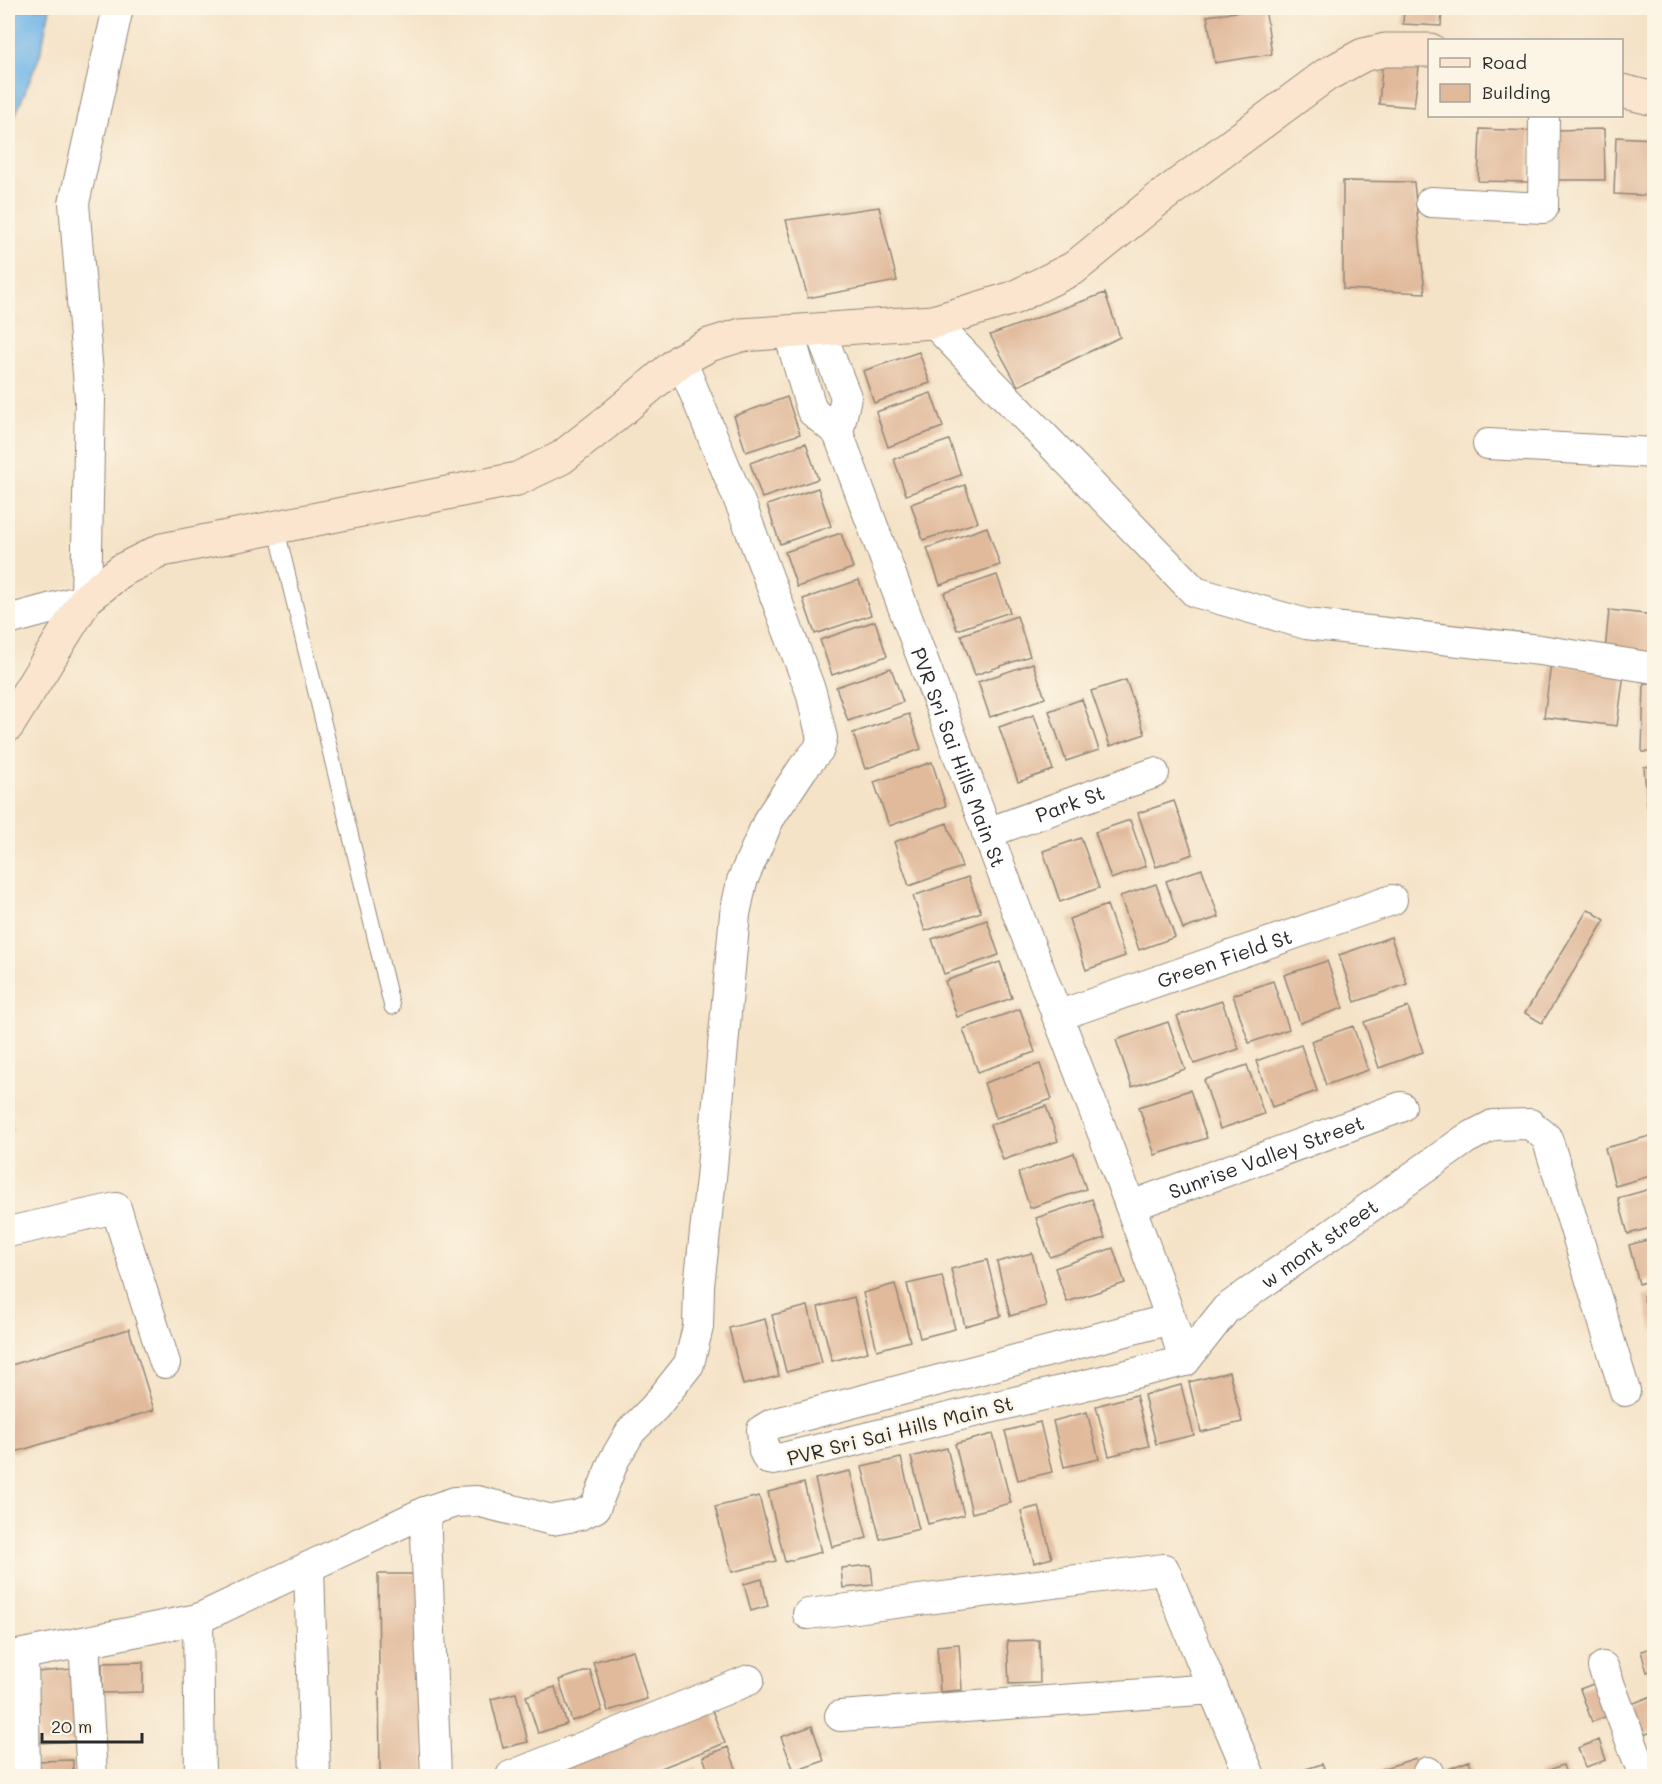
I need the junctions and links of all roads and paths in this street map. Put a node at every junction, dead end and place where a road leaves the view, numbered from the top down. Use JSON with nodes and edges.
{"nodes":[{"id":1,"x":118,"y":8,"type":"edge"},
{"id":2,"x":1428,"y":50,"type":"edge"},
{"id":3,"x":1623,"y":91,"type":"edge"},
{"id":4,"x":1654,"y":99,"type":"edge"},
{"id":5,"x":1544,"y":117,"type":"edge"},
{"id":6,"x":1431,"y":202,"type":"dead end"},
{"id":7,"x":933,"y":322,"type":"junction"},
{"id":8,"x":805,"y":332,"type":"junction"},
{"id":9,"x":681,"y":360,"type":"junction"},
{"id":10,"x":1488,"y":444,"type":"dead end"},
{"id":11,"x":1654,"y":453,"type":"edge"},
{"id":12,"x":276,"y":527,"type":"junction"},
{"id":13,"x":86,"y":599,"type":"junction"},
{"id":14,"x":8,"y":620,"type":"edge"},
{"id":15,"x":1654,"y":668,"type":"edge"},
{"id":16,"x":8,"y":725,"type":"edge"},
{"id":17,"x":1154,"y":773,"type":"dead end"},
{"id":18,"x":987,"y":833,"type":"junction"},
{"id":19,"x":1392,"y":900,"type":"dead end"},
{"id":20,"x":392,"y":1007,"type":"dead end"},
{"id":21,"x":1058,"y":1016,"type":"junction"},
{"id":22,"x":1401,"y":1107,"type":"dead end"},
{"id":23,"x":1131,"y":1206,"type":"junction"},
{"id":24,"x":8,"y":1232,"type":"edge"},
{"id":25,"x":1171,"y":1319,"type":"junction"},
{"id":26,"x":1185,"y":1361,"type":"junction"},
{"id":27,"x":165,"y":1363,"type":"dead end"},
{"id":28,"x":1625,"y":1391,"type":"dead end"},
{"id":29,"x":425,"y":1512,"type":"junction"},
{"id":30,"x":309,"y":1567,"type":"junction"},
{"id":31,"x":808,"y":1614,"type":"dead end"},
{"id":32,"x":198,"y":1619,"type":"junction"},
{"id":33,"x":84,"y":1642,"type":"junction"},
{"id":34,"x":15,"y":1656,"type":"edge"},
{"id":35,"x":1602,"y":1667,"type":"dead end"},
{"id":36,"x":749,"y":1680,"type":"dead end"},
{"id":37,"x":1213,"y":1689,"type":"junction"},
{"id":38,"x":840,"y":1716,"type":"dead end"},
{"id":39,"x":25,"y":1776,"type":"edge"},
{"id":40,"x":92,"y":1776,"type":"edge"},
{"id":41,"x":200,"y":1776,"type":"edge"},
{"id":42,"x":315,"y":1776,"type":"edge"},
{"id":43,"x":436,"y":1776,"type":"edge"},
{"id":44,"x":511,"y":1776,"type":"edge"},
{"id":45,"x":1250,"y":1776,"type":"edge"},
{"id":46,"x":1644,"y":1776,"type":"edge"}],
"edges":[{"from":1,"to":13,"type":"street"},
{"from":2,"to":7,"type":"street"},
{"from":3,"to":4,"type":"street"},
{"from":5,"to":6,"type":"street"},
{"from":7,"to":8,"type":"street"},
{"from":7,"to":15,"type":"street"},
{"from":8,"to":9,"type":"street"},
{"from":8,"to":18,"type":"street","name":"PVR Sri Sai Hills Main St"},
{"from":9,"to":12,"type":"street"},
{"from":9,"to":29,"type":"street"},
{"from":10,"to":11,"type":"street"},
{"from":12,"to":13,"type":"street"},
{"from":12,"to":20,"type":"lane"},
{"from":13,"to":14,"type":"street"},
{"from":13,"to":16,"type":"street"},
{"from":17,"to":18,"type":"street","name":"Park St"},
{"from":18,"to":21,"type":"street","name":"PVR Sri Sai Hills Main St"},
{"from":19,"to":21,"type":"street","name":"Green Field St"},
{"from":21,"to":23,"type":"street","name":"PVR Sri Sai Hills Main St"},
{"from":22,"to":23,"type":"street","name":"Sunrise Valley Street"},
{"from":23,"to":25,"type":"street","name":"PVR Sri Sai Hills Main St"},
{"from":24,"to":27,"type":"street"},
{"from":25,"to":26,"type":"street","name":"PVR Sri Sai Hills Main St"},
{"from":25,"to":26,"type":"street","name":"PVR Sri Sai Hills Main St"},
{"from":26,"to":28,"type":"street","name":"w mont street"},
{"from":29,"to":30,"type":"street"},
{"from":29,"to":43,"type":"street"},
{"from":30,"to":32,"type":"street"},
{"from":30,"to":42,"type":"street"},
{"from":31,"to":37,"type":"street"},
{"from":32,"to":33,"type":"street"},
{"from":32,"to":41,"type":"street"},
{"from":33,"to":34,"type":"street"},
{"from":33,"to":40,"type":"street"},
{"from":34,"to":39,"type":"street"},
{"from":35,"to":46,"type":"street"},
{"from":36,"to":44,"type":"street"},
{"from":37,"to":38,"type":"street"},
{"from":37,"to":45,"type":"street"}]}
